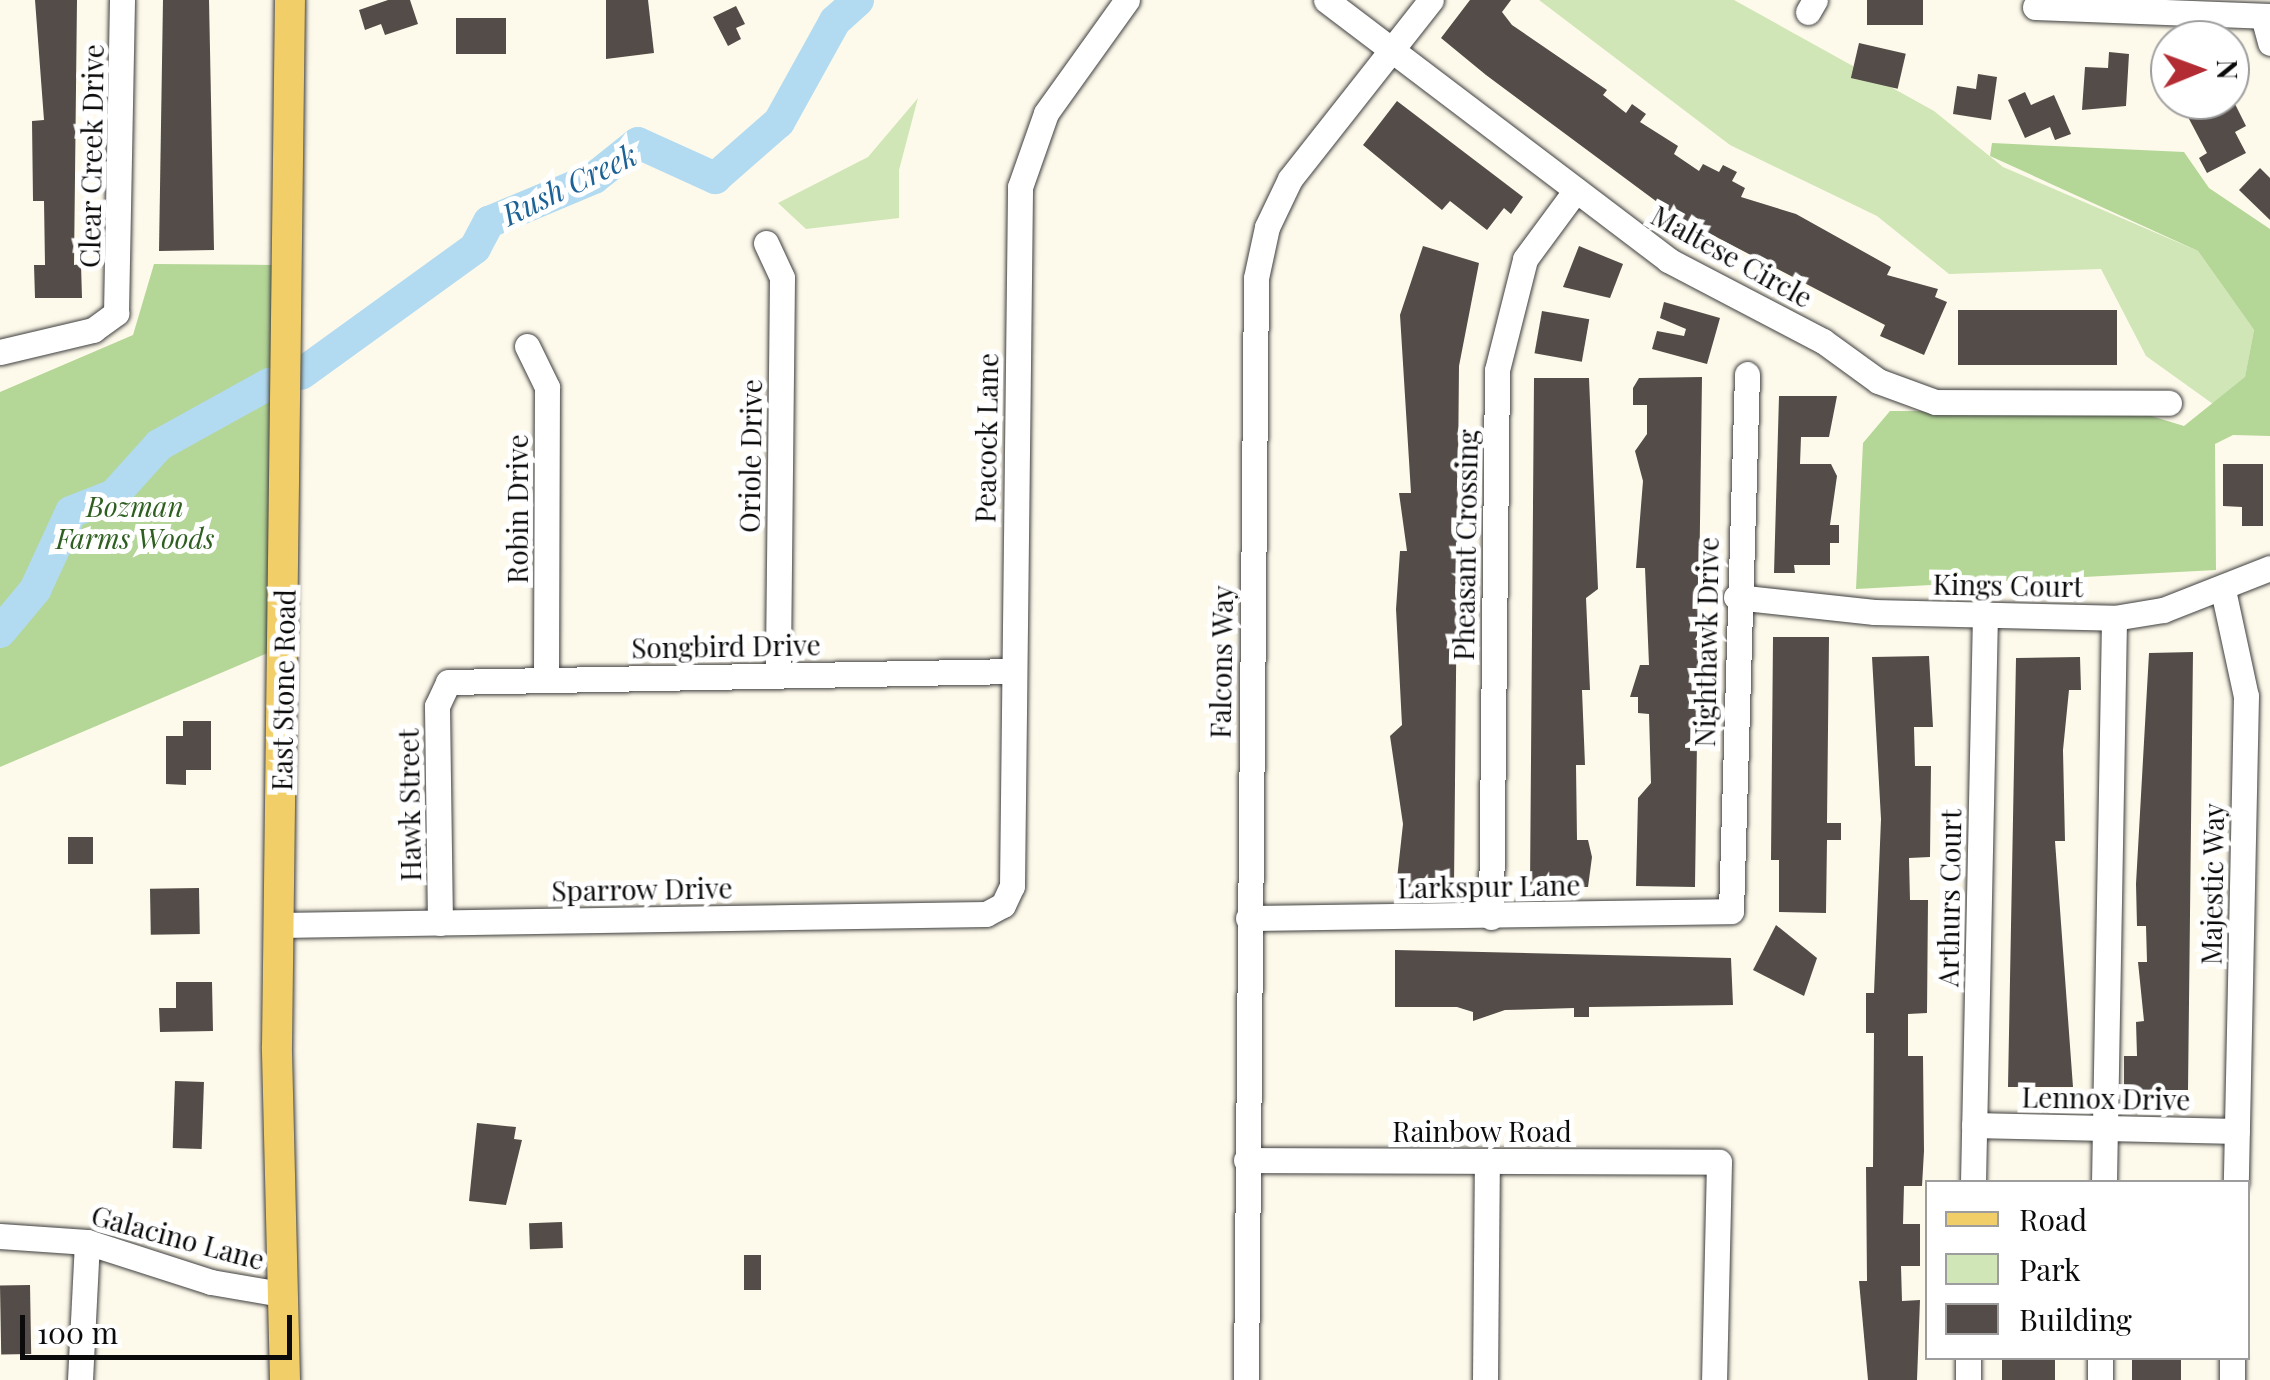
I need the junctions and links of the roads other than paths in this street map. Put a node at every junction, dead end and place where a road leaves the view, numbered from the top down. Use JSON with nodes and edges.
{"nodes":[{"id":1,"x":122,"y":0,"type":"edge"},
{"id":2,"x":290,"y":0,"type":"edge"},
{"id":3,"x":1127,"y":0,"type":"edge"},
{"id":4,"x":1326,"y":0,"type":"edge"},
{"id":5,"x":1431,"y":0,"type":"edge"},
{"id":6,"x":2035,"y":7,"type":"dead end"},
{"id":7,"x":2266,"y":16,"type":"edge"},
{"id":8,"x":2270,"y":44,"type":"edge"},
{"id":9,"x":1390,"y":50,"type":"junction"},
{"id":10,"x":1573,"y":194,"type":"junction"},
{"id":11,"x":766,"y":244,"type":"dead end"},
{"id":12,"x":527,"y":346,"type":"dead end"},
{"id":13,"x":0,"y":352,"type":"edge"},
{"id":14,"x":1746,"y":374,"type":"dead end"},
{"id":15,"x":2169,"y":403,"type":"dead end"},
{"id":16,"x":2270,"y":568,"type":"edge"},
{"id":17,"x":2222,"y":590,"type":"junction"},
{"id":18,"x":1736,"y":597,"type":"junction"},
{"id":19,"x":1985,"y":614,"type":"junction"},
{"id":20,"x":2114,"y":618,"type":"junction"},
{"id":21,"x":1014,"y":671,"type":"junction"},
{"id":22,"x":778,"y":675,"type":"junction"},
{"id":23,"x":546,"y":678,"type":"junction"},
{"id":24,"x":442,"y":688,"type":"joint"},
{"id":25,"x":2257,"y":774,"type":"edge"},
{"id":26,"x":1003,"y":904,"type":"joint"},
{"id":27,"x":1731,"y":912,"type":"joint"},
{"id":28,"x":1490,"y":917,"type":"junction"},
{"id":29,"x":1248,"y":918,"type":"junction"},
{"id":30,"x":440,"y":922,"type":"junction"},
{"id":31,"x":280,"y":925,"type":"junction"},
{"id":32,"x":1974,"y":1125,"type":"junction"},
{"id":33,"x":2106,"y":1128,"type":"junction"},
{"id":34,"x":2237,"y":1131,"type":"junction"},
{"id":35,"x":1246,"y":1160,"type":"junction"},
{"id":36,"x":1487,"y":1162,"type":"junction"},
{"id":37,"x":1973,"y":1180,"type":"edge"},
{"id":38,"x":2104,"y":1180,"type":"edge"},
{"id":39,"x":2236,"y":1180,"type":"edge"},
{"id":40,"x":0,"y":1236,"type":"edge"},
{"id":41,"x":87,"y":1242,"type":"junction"},
{"id":42,"x":282,"y":1294,"type":"junction"},
{"id":43,"x":80,"y":1380,"type":"edge"},
{"id":44,"x":285,"y":1380,"type":"edge"},
{"id":45,"x":1246,"y":1380,"type":"edge"},
{"id":46,"x":1485,"y":1380,"type":"edge"},
{"id":47,"x":1714,"y":1380,"type":"edge"}],
"edges":[{"from":1,"to":13,"type":"street","name":"Clear Creek Drive"},
{"from":2,"to":31,"type":"main road","name":"East Stone Road"},
{"from":3,"to":21,"type":"street","name":"Peacock Lane"},
{"from":4,"to":9,"type":"street","name":"Maltese Circle"},
{"from":5,"to":9,"type":"street","name":"Falcons Way"},
{"from":6,"to":7,"type":"street"},
{"from":7,"to":8,"type":"street"},
{"from":9,"to":10,"type":"street","name":"Maltese Circle"},
{"from":9,"to":29,"type":"street","name":"Falcons Way"},
{"from":10,"to":15,"type":"street","name":"Maltese Circle"},
{"from":10,"to":28,"type":"street","name":"Pheasant Crossing"},
{"from":11,"to":22,"type":"street","name":"Oriole Drive"},
{"from":12,"to":23,"type":"street","name":"Robin Drive"},
{"from":14,"to":18,"type":"street","name":"Nighthawk Drive"},
{"from":16,"to":17,"type":"street","name":"Kings Court"},
{"from":17,"to":20,"type":"street","name":"Kings Court"},
{"from":17,"to":25,"type":"street","name":"Majestic Way"},
{"from":18,"to":19,"type":"street","name":"Kings Court"},
{"from":18,"to":27,"type":"street","name":"Nighthawk Drive"},
{"from":19,"to":20,"type":"street","name":"Kings Court"},
{"from":19,"to":32,"type":"street","name":"Arthurs Court"},
{"from":20,"to":33,"type":"street"},
{"from":21,"to":22,"type":"street","name":"Songbird Drive"},
{"from":21,"to":26,"type":"street","name":"Peacock Lane"},
{"from":22,"to":23,"type":"street","name":"Songbird Drive"},
{"from":23,"to":24,"type":"street","name":"Songbird Drive"},
{"from":24,"to":30,"type":"street","name":"Hawk Street"},
{"from":25,"to":34,"type":"street","name":"Majestic Way"},
{"from":26,"to":30,"type":"street","name":"Sparrow Drive"},
{"from":27,"to":28,"type":"street","name":"Larkspur Lane"},
{"from":28,"to":29,"type":"street","name":"Larkspur Lane"},
{"from":29,"to":35,"type":"street","name":"Falcons Way"},
{"from":30,"to":31,"type":"street","name":"Sparrow Drive"},
{"from":31,"to":42,"type":"main road","name":"East Stone Road"},
{"from":32,"to":33,"type":"street","name":"Lennox Drive"},
{"from":32,"to":37,"type":"street","name":"Arthurs Court"},
{"from":33,"to":34,"type":"street","name":"Lennox Drive"},
{"from":33,"to":38,"type":"street"},
{"from":34,"to":39,"type":"street","name":"Majestic Way"},
{"from":35,"to":36,"type":"street","name":"Rainbow Road"},
{"from":35,"to":45,"type":"street","name":"Falcons Way"},
{"from":36,"to":46,"type":"street"},
{"from":36,"to":47,"type":"street","name":"Rainbow Road"},
{"from":40,"to":41,"type":"street","name":"Galacino Lane"},
{"from":41,"to":42,"type":"street","name":"Galacino Lane"},
{"from":41,"to":43,"type":"street"},
{"from":42,"to":44,"type":"main road","name":"East Stone Road"}]}
